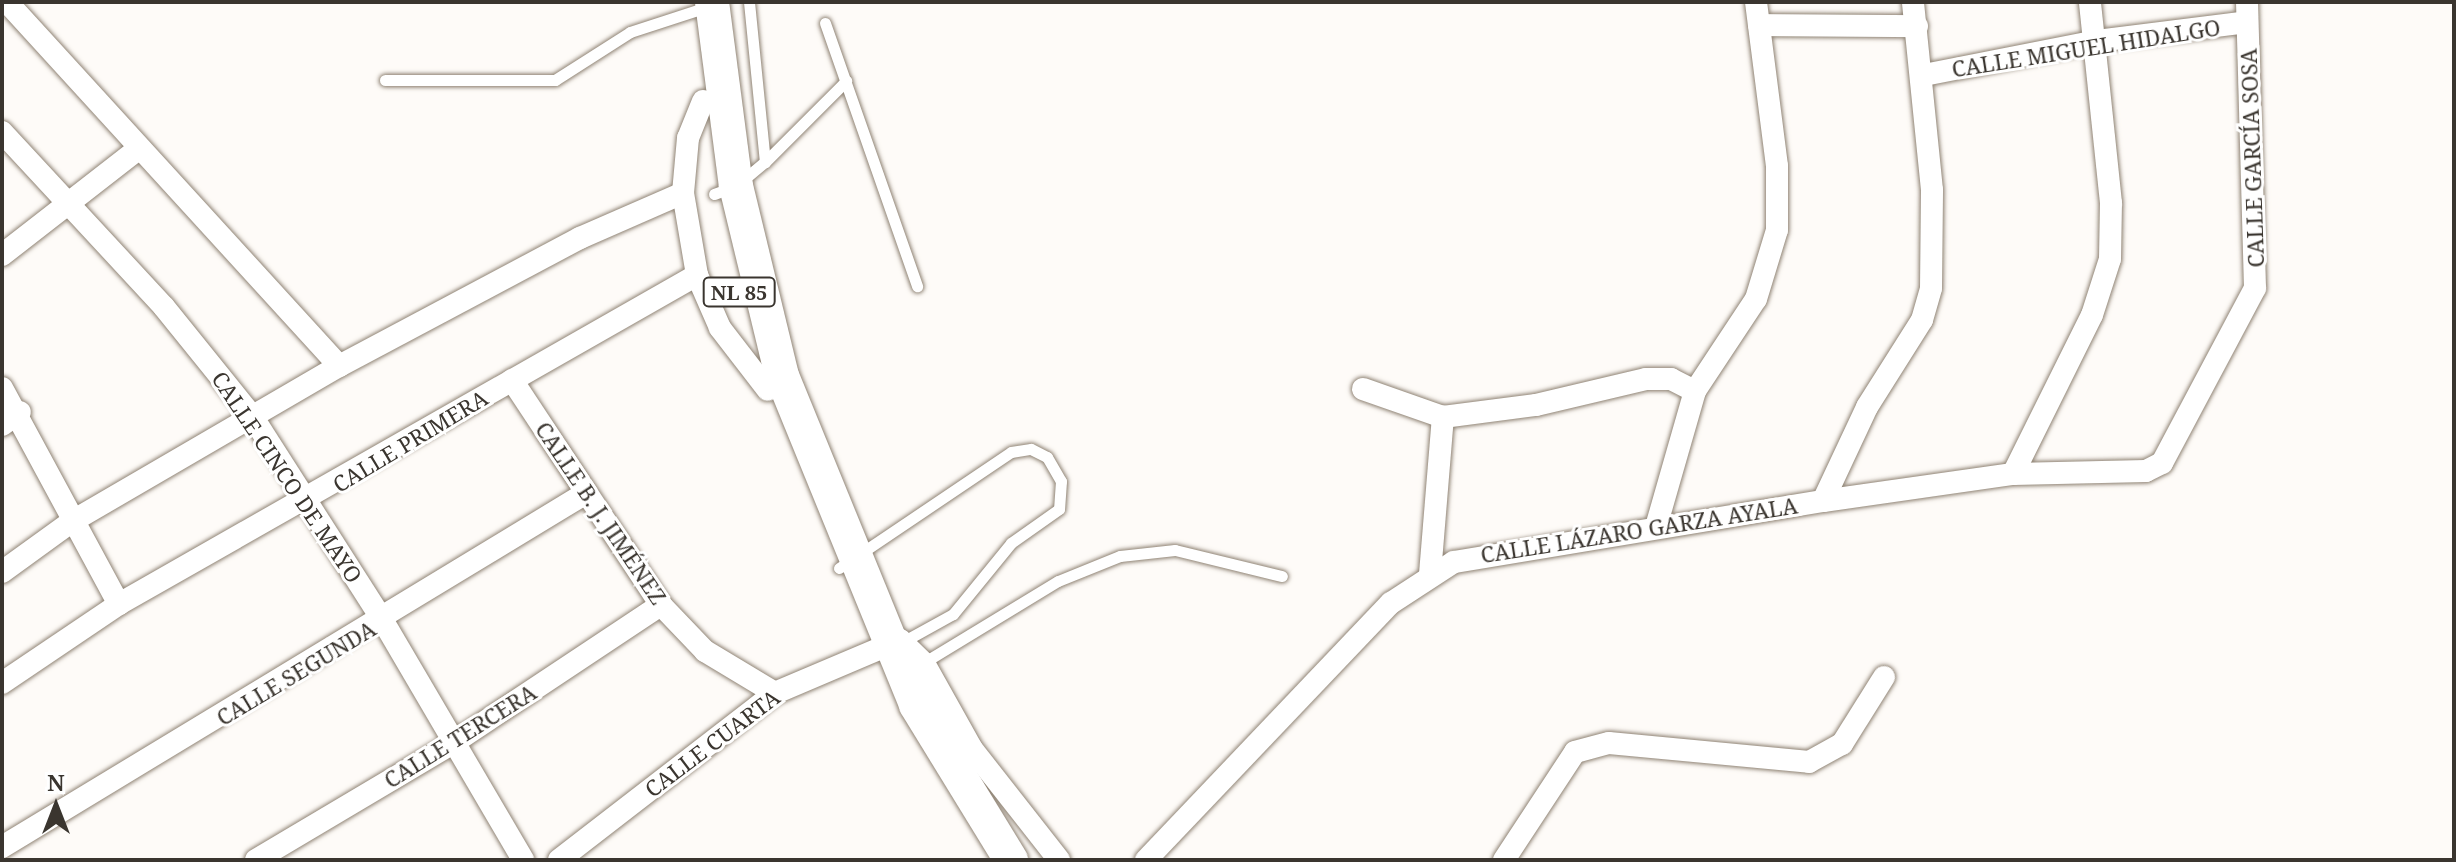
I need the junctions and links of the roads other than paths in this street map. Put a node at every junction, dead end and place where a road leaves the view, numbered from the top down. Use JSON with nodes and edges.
{"nodes":[{"id":1,"x":7,"y":2,"type":"edge"},
{"id":2,"x":749,"y":2,"type":"edge"},
{"id":3,"x":1756,"y":2,"type":"edge"},
{"id":4,"x":1913,"y":2,"type":"edge"},
{"id":5,"x":2090,"y":2,"type":"edge"},
{"id":6,"x":704,"y":5,"type":"edge"},
{"id":7,"x":2247,"y":12,"type":"edge"},
{"id":8,"x":825,"y":23,"type":"dead end"},
{"id":9,"x":1759,"y":25,"type":"junction"},
{"id":10,"x":1917,"y":26,"type":"junction"},
{"id":11,"x":2097,"y":41,"type":"junction"},
{"id":12,"x":1924,"y":75,"type":"junction"},
{"id":13,"x":385,"y":80,"type":"dead end"},
{"id":14,"x":846,"y":81,"type":"junction"},
{"id":15,"x":2,"y":132,"type":"edge"},
{"id":16,"x":137,"y":150,"type":"junction"},
{"id":17,"x":765,"y":162,"type":"junction"},
{"id":18,"x":711,"y":191,"type":"junction"},
{"id":19,"x":66,"y":207,"type":"junction"},
{"id":20,"x":2,"y":255,"type":"edge"},
{"id":21,"x":697,"y":275,"type":"junction"},
{"id":22,"x":917,"y":286,"type":"dead end"},
{"id":23,"x":339,"y":366,"type":"junction"},
{"id":24,"x":512,"y":380,"type":"junction"},
{"id":25,"x":2,"y":388,"type":"edge"},
{"id":26,"x":1363,"y":389,"type":"dead end"},
{"id":27,"x":768,"y":390,"type":"junction"},
{"id":28,"x":1695,"y":391,"type":"junction"},
{"id":29,"x":252,"y":416,"type":"junction"},
{"id":30,"x":1443,"y":417,"type":"junction"},
{"id":31,"x":11,"y":418,"type":"edge"},
{"id":32,"x":2146,"y":471,"type":"joint"},
{"id":33,"x":2013,"y":474,"type":"junction"},
{"id":34,"x":586,"y":493,"type":"junction"},
{"id":35,"x":1823,"y":501,"type":"junction"},
{"id":36,"x":307,"y":503,"type":"junction"},
{"id":37,"x":71,"y":522,"type":"junction"},
{"id":38,"x":1656,"y":527,"type":"junction"},
{"id":39,"x":848,"y":564,"type":"junction"},
{"id":40,"x":2,"y":572,"type":"edge"},
{"id":41,"x":1430,"y":574,"type":"junction"},
{"id":42,"x":1282,"y":576,"type":"dead end"},
{"id":43,"x":119,"y":604,"type":"junction"},
{"id":44,"x":661,"y":605,"type":"junction"},
{"id":45,"x":383,"y":621,"type":"junction"},
{"id":46,"x":902,"y":664,"type":"junction"},
{"id":47,"x":1884,"y":677,"type":"dead end"},
{"id":48,"x":2,"y":683,"type":"edge"},
{"id":49,"x":775,"y":693,"type":"junction"},
{"id":50,"x":453,"y":743,"type":"junction"},
{"id":51,"x":2,"y":847,"type":"edge"},
{"id":52,"x":256,"y":860,"type":"edge"},
{"id":53,"x":523,"y":860,"type":"edge"},
{"id":54,"x":559,"y":860,"type":"edge"},
{"id":55,"x":1011,"y":860,"type":"edge"},
{"id":56,"x":1059,"y":860,"type":"edge"},
{"id":57,"x":1146,"y":860,"type":"edge"},
{"id":58,"x":1504,"y":860,"type":"edge"}],
"edges":[{"from":1,"to":16,"type":"street"},
{"from":2,"to":17,"type":"lane"},
{"from":3,"to":9,"type":"street"},
{"from":4,"to":10,"type":"street"},
{"from":5,"to":11,"type":"street"},
{"from":6,"to":13,"type":"lane"},
{"from":6,"to":18,"type":"main road","number":"NL 85"},
{"from":6,"to":18,"type":"main road","number":"NL 85"},
{"from":7,"to":11,"type":"street","name":"CALLE MIGUEL HIDALGO"},
{"from":7,"to":32,"type":"street","name":"CALLE GARCÍA SOSA"},
{"from":8,"to":14,"type":"lane"},
{"from":9,"to":10,"type":"street"},
{"from":9,"to":28,"type":"street"},
{"from":10,"to":12,"type":"street"},
{"from":11,"to":12,"type":"street","name":"CALLE MIGUEL HIDALGO"},
{"from":11,"to":33,"type":"street"},
{"from":12,"to":35,"type":"street"},
{"from":14,"to":17,"type":"lane"},
{"from":14,"to":22,"type":"lane"},
{"from":15,"to":19,"type":"street","name":"CALLE CINCO DE MAYO"},
{"from":16,"to":19,"type":"street"},
{"from":16,"to":23,"type":"street"},
{"from":17,"to":18,"type":"lane"},
{"from":18,"to":21,"type":"street"},
{"from":18,"to":23,"type":"street"},
{"from":18,"to":27,"type":"main road","number":"NL 85"},
{"from":18,"to":39,"type":"main road","number":"NL 85"},
{"from":19,"to":20,"type":"street"},
{"from":19,"to":29,"type":"street","name":"CALLE CINCO DE MAYO"},
{"from":21,"to":24,"type":"street","name":"CALLE PRIMERA"},
{"from":21,"to":27,"type":"street"},
{"from":23,"to":29,"type":"street"},
{"from":24,"to":34,"type":"street","name":"CALLE B. J. JIMÉNEZ"},
{"from":24,"to":36,"type":"street","name":"CALLE PRIMERA"},
{"from":25,"to":31,"type":"street"},
{"from":26,"to":30,"type":"street"},
{"from":27,"to":39,"type":"main road","number":"NL 85"},
{"from":28,"to":30,"type":"street"},
{"from":28,"to":38,"type":"street"},
{"from":29,"to":36,"type":"street","name":"CALLE CINCO DE MAYO"},
{"from":29,"to":37,"type":"street"},
{"from":30,"to":41,"type":"street"},
{"from":31,"to":37,"type":"street"},
{"from":32,"to":33,"type":"street","name":"CALLE LÁZARO GARZA AYALA"},
{"from":33,"to":35,"type":"street","name":"CALLE LÁZARO GARZA AYALA"},
{"from":34,"to":44,"type":"street","name":"CALLE B. J. JIMÉNEZ"},
{"from":34,"to":45,"type":"street","name":"CALLE SEGUNDA"},
{"from":35,"to":38,"type":"street","name":"CALLE LÁZARO GARZA AYALA"},
{"from":36,"to":43,"type":"street","name":"CALLE PRIMERA"},
{"from":36,"to":45,"type":"street","name":"CALLE CINCO DE MAYO"},
{"from":37,"to":40,"type":"street"},
{"from":37,"to":43,"type":"street"},
{"from":38,"to":41,"type":"street","name":"CALLE LÁZARO GARZA AYALA"},
{"from":39,"to":46,"type":"main road","number":"NL 85"},
{"from":39,"to":46,"type":"lane"},
{"from":41,"to":57,"type":"street","name":"CALLE LÁZARO GARZA AYALA"},
{"from":42,"to":46,"type":"lane"},
{"from":43,"to":48,"type":"street","name":"CALLE PRIMERA"},
{"from":44,"to":49,"type":"street","name":"CALLE B. J. JIMÉNEZ"},
{"from":44,"to":50,"type":"street","name":"CALLE TERCERA"},
{"from":45,"to":50,"type":"street","name":"CALLE CINCO DE MAYO"},
{"from":45,"to":51,"type":"street","name":"CALLE SEGUNDA"},
{"from":46,"to":49,"type":"street","name":"CALLE CUARTA"},
{"from":46,"to":55,"type":"main road","number":"NL 85"},
{"from":46,"to":56,"type":"street"},
{"from":47,"to":58,"type":"street"},
{"from":49,"to":54,"type":"street","name":"CALLE CUARTA"},
{"from":50,"to":52,"type":"street","name":"CALLE TERCERA"},
{"from":50,"to":53,"type":"street","name":"CALLE CINCO DE MAYO"}]}
